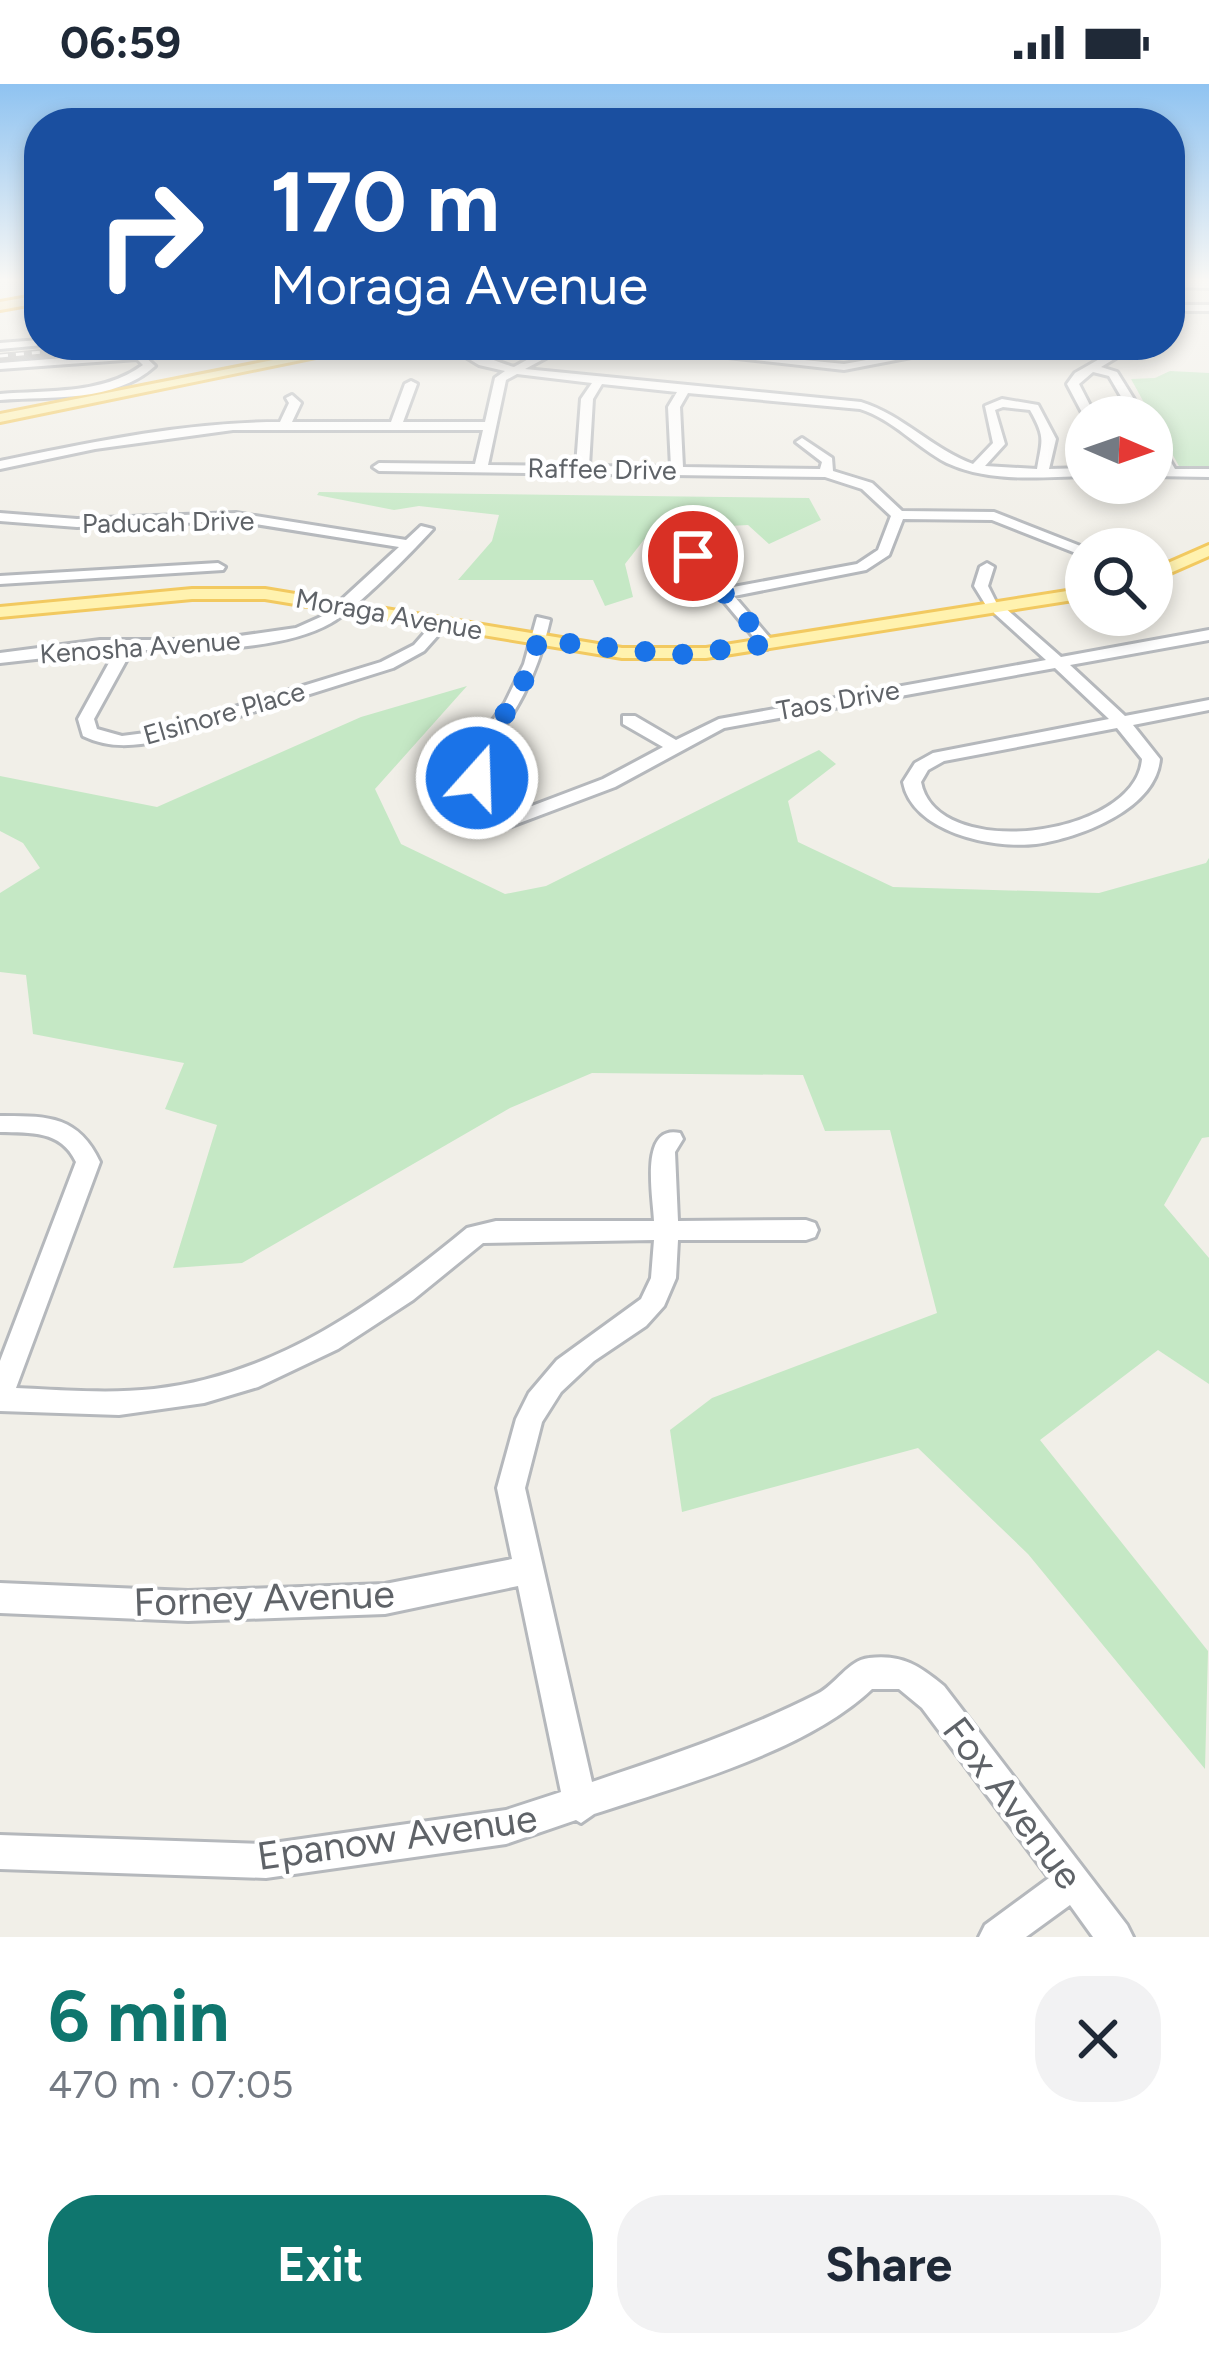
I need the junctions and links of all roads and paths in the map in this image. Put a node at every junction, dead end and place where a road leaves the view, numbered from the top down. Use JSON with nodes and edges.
{"nodes":[{"id":1,"x":149,"y":366,"type":"edge"},
{"id":2,"x":260,"y":366,"type":"edge"},
{"id":3,"x":497,"y":366,"type":"edge"},
{"id":4,"x":519,"y":366,"type":"edge"},
{"id":5,"x":1094,"y":366,"type":"edge"},
{"id":6,"x":1091,"y":368,"type":"junction"},
{"id":7,"x":511,"y":370,"type":"junction"},
{"id":8,"x":598,"y":381,"type":"junction"},
{"id":9,"x":411,"y":384,"type":"dead end"},
{"id":10,"x":684,"y":389,"type":"junction"},
{"id":11,"x":1079,"y":396,"type":"edge"},
{"id":12,"x":1126,"y":396,"type":"edge"},
{"id":13,"x":0,"y":397,"type":"edge"},
{"id":14,"x":292,"y":398,"type":"dead end"},
{"id":15,"x":0,"y":418,"type":"edge"},
{"id":16,"x":284,"y":424,"type":"junction"},
{"id":17,"x":397,"y":424,"type":"junction"},
{"id":18,"x":489,"y":426,"type":"junction"},
{"id":19,"x":802,"y":442,"type":"dead end"},
{"id":20,"x":0,"y":465,"type":"edge"},
{"id":21,"x":379,"y":467,"type":"dead end"},
{"id":22,"x":481,"y":468,"type":"junction"},
{"id":23,"x":976,"y":468,"type":"junction"},
{"id":24,"x":583,"y":469,"type":"junction"},
{"id":25,"x":677,"y":470,"type":"junction"},
{"id":26,"x":1043,"y":472,"type":"junction"},
{"id":27,"x":1065,"y":472,"type":"edge"},
{"id":28,"x":1173,"y":472,"type":"edge"},
{"id":29,"x":1209,"y":472,"type":"edge"},
{"id":30,"x":826,"y":473,"type":"junction"},
{"id":31,"x":898,"y":515,"type":"junction"},
{"id":32,"x":0,"y":517,"type":"edge"},
{"id":33,"x":425,"y":529,"type":"dead end"},
{"id":34,"x":406,"y":544,"type":"junction"},
{"id":35,"x":1065,"y":545,"type":"edge"},
{"id":36,"x":1209,"y":550,"type":"edge"},
{"id":37,"x":693,"y":556,"type":"dead end"},
{"id":38,"x":1173,"y":566,"type":"edge"},
{"id":39,"x":218,"y":567,"type":"dead end"},
{"id":40,"x":987,"y":567,"type":"dead end"},
{"id":41,"x":0,"y":580,"type":"edge"},
{"id":42,"x":725,"y":593,"type":"junction"},
{"id":43,"x":1065,"y":596,"type":"edge"},
{"id":44,"x":343,"y":605,"type":"junction"},
{"id":45,"x":996,"y":607,"type":"junction"},
{"id":46,"x":0,"y":612,"type":"edge"},
{"id":47,"x":542,"y":620,"type":"dead end"},
{"id":48,"x":441,"y":623,"type":"junction"},
{"id":49,"x":1209,"y":635,"type":"edge"},
{"id":50,"x":538,"y":640,"type":"junction"},
{"id":51,"x":767,"y":644,"type":"junction"},
{"id":52,"x":126,"y":646,"type":"junction"},
{"id":53,"x":0,"y":658,"type":"edge"},
{"id":54,"x":1055,"y":662,"type":"junction"},
{"id":55,"x":1209,"y":705,"type":"edge"},
{"id":56,"x":629,"y":720,"type":"dead end"},
{"id":57,"x":1120,"y":722,"type":"junction"},
{"id":58,"x":673,"y":746,"type":"junction"},
{"id":59,"x":512,"y":819,"type":"junction"},
{"id":60,"x":487,"y":829,"type":"dead end"},
{"id":61,"x":0,"y":1124,"type":"edge"},
{"id":62,"x":672,"y":1139,"type":"dead end"},
{"id":63,"x":806,"y":1230,"type":"dead end"},
{"id":64,"x":664,"y":1233,"type":"junction"},
{"id":65,"x":0,"y":1398,"type":"edge"},
{"id":66,"x":526,"y":1570,"type":"junction"},
{"id":67,"x":0,"y":1598,"type":"edge"},
{"id":68,"x":905,"y":1674,"type":"joint"},
{"id":69,"x":581,"y":1806,"type":"junction"},
{"id":70,"x":0,"y":1852,"type":"edge"},
{"id":71,"x":1073,"y":1882,"type":"junction"},
{"id":72,"x":997,"y":1937,"type":"edge"},
{"id":73,"x":1115,"y":1937,"type":"edge"}],
"edges":[{"from":1,"to":13,"type":"street"},
{"from":2,"to":15,"type":"main road"},
{"from":3,"to":7,"type":"street"},
{"from":4,"to":7,"type":"street"},
{"from":5,"to":6,"type":"street"},
{"from":6,"to":11,"type":"street"},
{"from":6,"to":12,"type":"street"},
{"from":7,"to":8,"type":"street"},
{"from":7,"to":18,"type":"street"},
{"from":8,"to":10,"type":"street"},
{"from":8,"to":24,"type":"street"},
{"from":9,"to":17,"type":"street"},
{"from":10,"to":23,"type":"street"},
{"from":10,"to":25,"type":"street"},
{"from":14,"to":16,"type":"street"},
{"from":16,"to":17,"type":"street"},
{"from":16,"to":20,"type":"street"},
{"from":17,"to":18,"type":"street"},
{"from":18,"to":22,"type":"street"},
{"from":19,"to":30,"type":"street"},
{"from":21,"to":22,"type":"street","name":"Raffee Drive"},
{"from":22,"to":24,"type":"street","name":"Raffee Drive"},
{"from":23,"to":26,"type":"street"},
{"from":23,"to":26,"type":"street"},
{"from":24,"to":25,"type":"street","name":"Raffee Drive"},
{"from":25,"to":30,"type":"street","name":"Raffee Drive"},
{"from":26,"to":27,"type":"street"},
{"from":28,"to":29,"type":"street"},
{"from":30,"to":31,"type":"street"},
{"from":31,"to":35,"type":"street"},
{"from":31,"to":42,"type":"street"},
{"from":32,"to":34,"type":"street","name":"Paducah Drive"},
{"from":33,"to":34,"type":"street","name":"Kenosha Avenue"},
{"from":34,"to":44,"type":"street","name":"Kenosha Avenue"},
{"from":36,"to":38,"type":"main road"},
{"from":37,"to":42,"type":"street"},
{"from":39,"to":41,"type":"street"},
{"from":40,"to":45,"type":"street"},
{"from":42,"to":51,"type":"street"},
{"from":43,"to":45,"type":"main road","name":"Moraga Avenue"},
{"from":44,"to":46,"type":"main road","name":"Moraga Avenue"},
{"from":44,"to":48,"type":"main road","name":"Moraga Avenue"},
{"from":44,"to":52,"type":"street","name":"Kenosha Avenue"},
{"from":45,"to":51,"type":"main road","name":"Moraga Avenue"},
{"from":45,"to":54,"type":"street"},
{"from":47,"to":50,"type":"street"},
{"from":48,"to":50,"type":"main road","name":"Moraga Avenue"},
{"from":48,"to":52,"type":"street","name":"Elsinore Place"},
{"from":49,"to":54,"type":"street","name":"Taos Drive"},
{"from":50,"to":51,"type":"main road","name":"Moraga Avenue"},
{"from":50,"to":59,"type":"street"},
{"from":52,"to":53,"type":"street","name":"Kenosha Avenue"},
{"from":54,"to":57,"type":"street"},
{"from":54,"to":58,"type":"street","name":"Taos Drive"},
{"from":55,"to":57,"type":"street"},
{"from":56,"to":58,"type":"street"},
{"from":57,"to":57,"type":"street"},
{"from":58,"to":59,"type":"street","name":"Taos Drive"},
{"from":59,"to":60,"type":"street","name":"Taos Drive"},
{"from":61,"to":65,"type":"street"},
{"from":62,"to":64,"type":"street"},
{"from":63,"to":64,"type":"street"},
{"from":64,"to":65,"type":"street"},
{"from":64,"to":66,"type":"street"},
{"from":66,"to":67,"type":"street","name":"Forney Avenue"},
{"from":66,"to":69,"type":"street"},
{"from":68,"to":69,"type":"street","name":"Epanow Avenue"},
{"from":68,"to":71,"type":"street","name":"Fox Avenue"},
{"from":69,"to":70,"type":"street","name":"Epanow Avenue"},
{"from":71,"to":72,"type":"street"},
{"from":71,"to":73,"type":"street","name":"Fox Avenue"}]}
